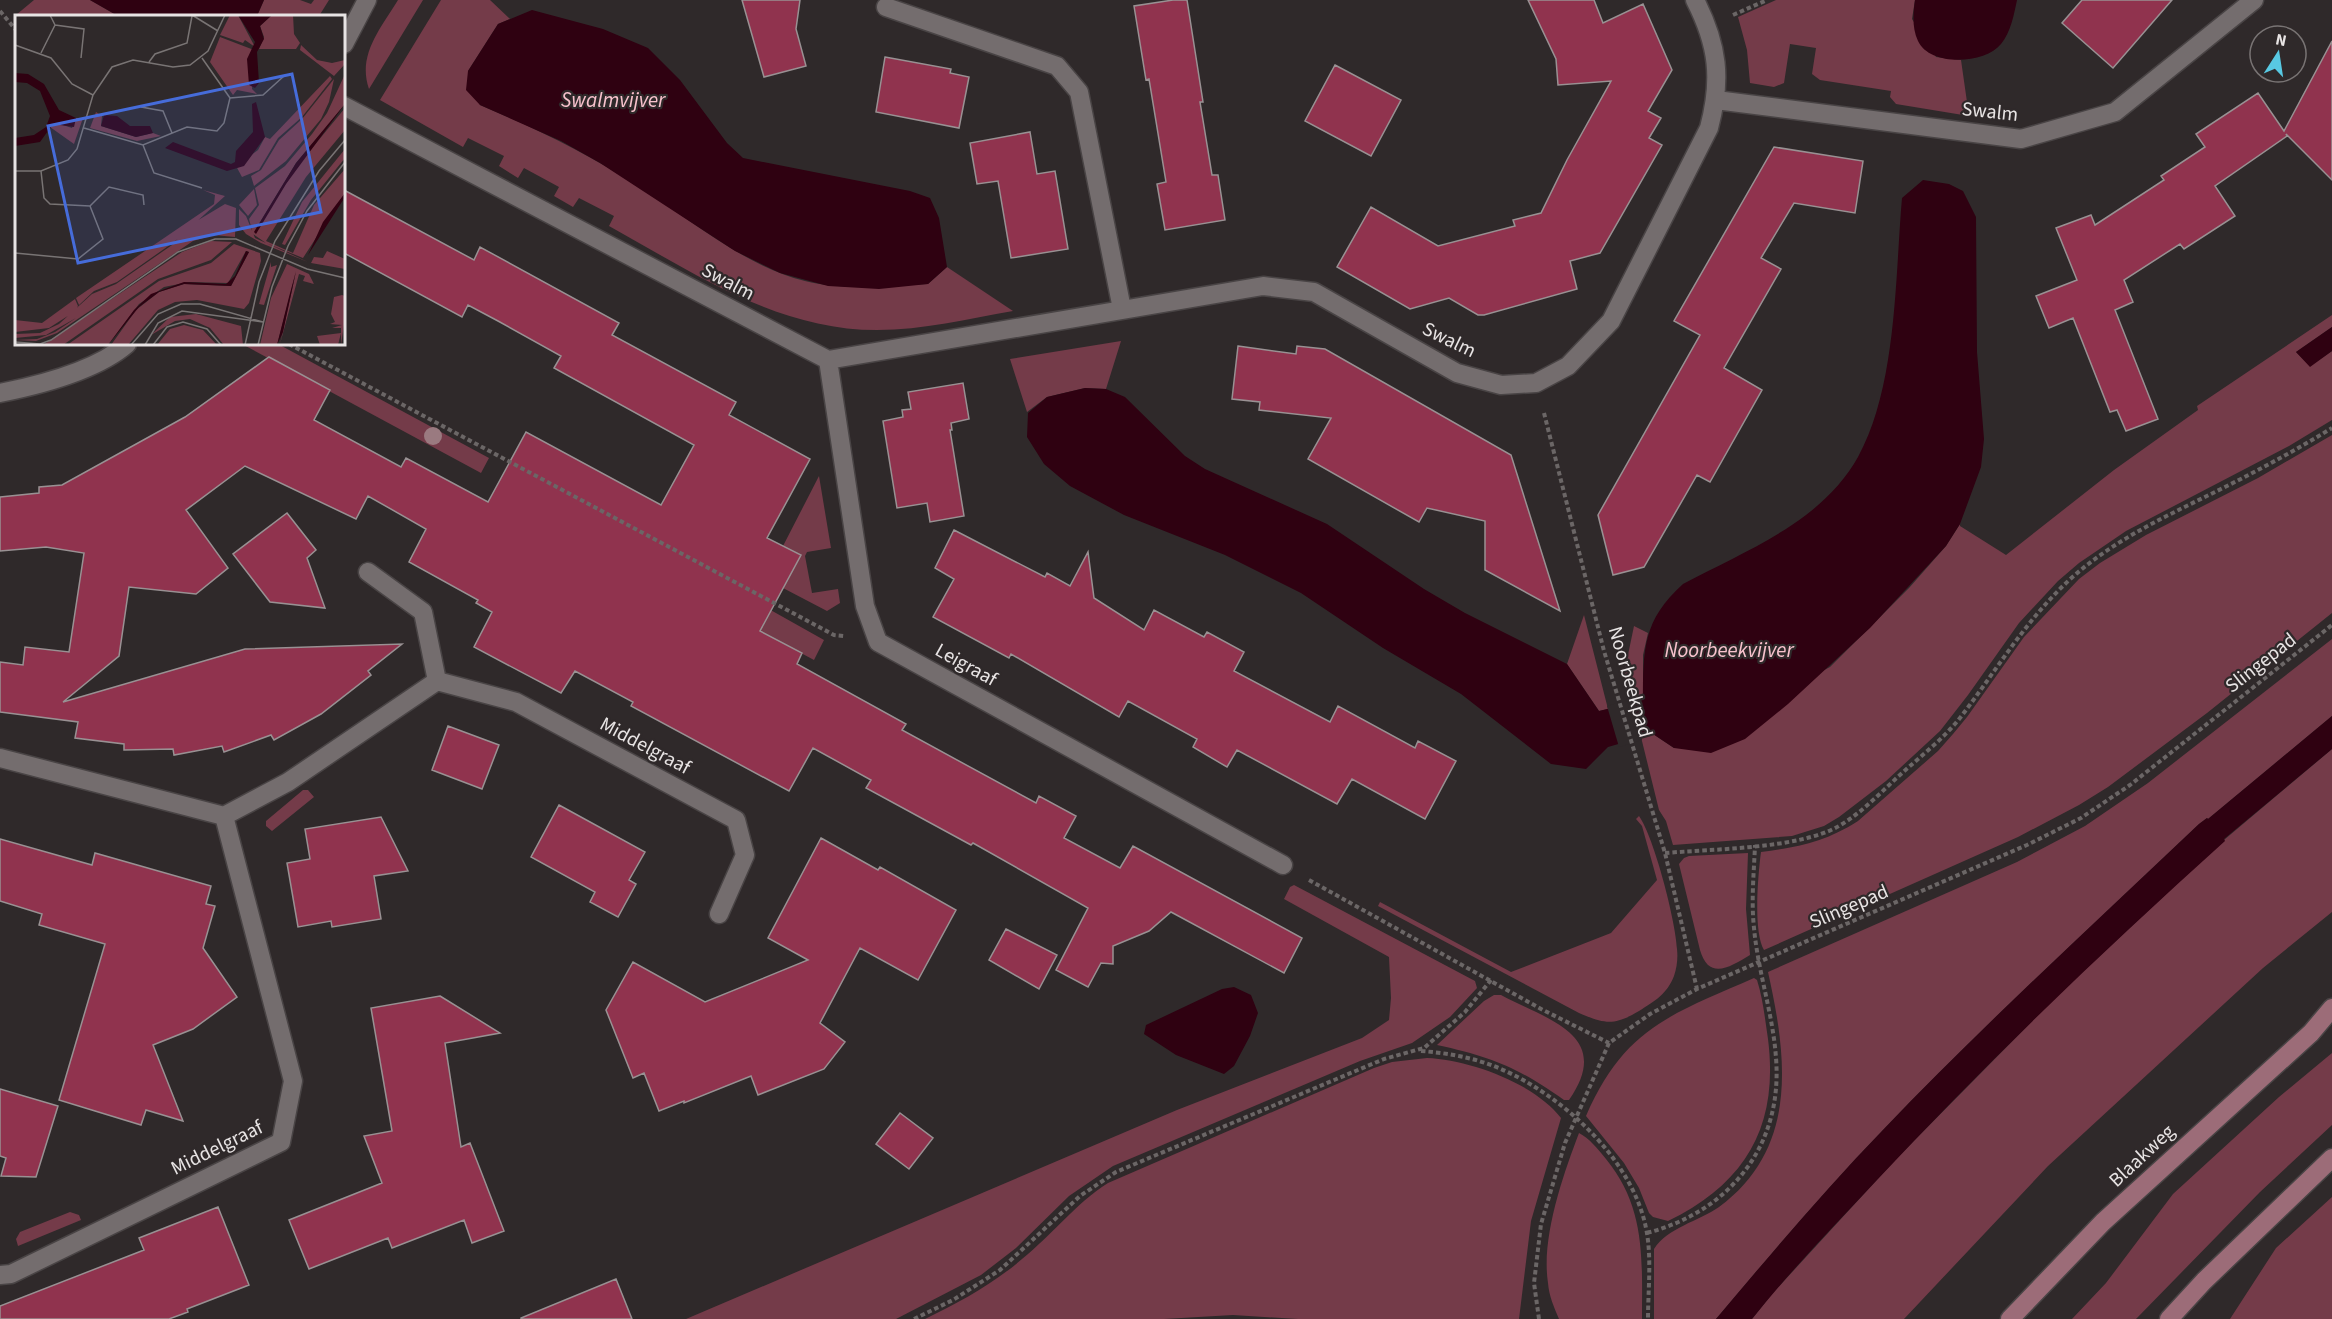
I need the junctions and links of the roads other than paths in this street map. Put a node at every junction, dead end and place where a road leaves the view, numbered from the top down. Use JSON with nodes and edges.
{"nodes":[{"id":1,"x":367,"y":0,"type":"edge"},
{"id":2,"x":1695,"y":0,"type":"edge"},
{"id":3,"x":2254,"y":0,"type":"edge"},
{"id":4,"x":885,"y":7,"type":"dead end"},
{"id":5,"x":345,"y":42,"type":"edge"},
{"id":6,"x":1716,"y":100,"type":"junction"},
{"id":7,"x":345,"y":107,"type":"edge"},
{"id":8,"x":1122,"y":309,"type":"junction"},
{"id":9,"x":126,"y":345,"type":"edge"},
{"id":10,"x":828,"y":360,"type":"junction"},
{"id":11,"x":0,"y":393,"type":"edge"},
{"id":12,"x":368,"y":572,"type":"dead end"},
{"id":13,"x":437,"y":681,"type":"junction"},
{"id":14,"x":0,"y":758,"type":"edge"},
{"id":15,"x":224,"y":816,"type":"junction"},
{"id":16,"x":1283,"y":865,"type":"road end"},
{"id":17,"x":719,"y":914,"type":"dead end"},
{"id":18,"x":2332,"y":1008,"type":"edge"},
{"id":19,"x":2332,"y":1019,"type":"edge"},
{"id":20,"x":2311,"y":1033,"type":"junction"},
{"id":21,"x":2332,"y":1158,"type":"edge"},
{"id":22,"x":0,"y":1275,"type":"edge"},
{"id":23,"x":2010,"y":1319,"type":"edge"},
{"id":24,"x":2169,"y":1319,"type":"edge"}],
"edges":[{"from":1,"to":5,"type":"street"},
{"from":2,"to":6,"type":"street","name":"Swalm"},
{"from":3,"to":6,"type":"street","name":"Swalm"},
{"from":4,"to":8,"type":"street"},
{"from":6,"to":8,"type":"street","name":"Swalm"},
{"from":7,"to":10,"type":"street","name":"Swalm"},
{"from":8,"to":10,"type":"street","name":"Swalm"},
{"from":9,"to":11,"type":"street"},
{"from":10,"to":16,"type":"street","name":"Leigraaf"},
{"from":12,"to":13,"type":"street"},
{"from":13,"to":15,"type":"street"},
{"from":13,"to":17,"type":"street","name":"Middelgraaf"},
{"from":14,"to":15,"type":"street"},
{"from":15,"to":22,"type":"street","name":"Middelgraaf"},
{"from":18,"to":20,"type":"main road"},
{"from":19,"to":20,"type":"main road"},
{"from":20,"to":23,"type":"main road","name":"Blaakweg"},
{"from":21,"to":24,"type":"main road"}]}
